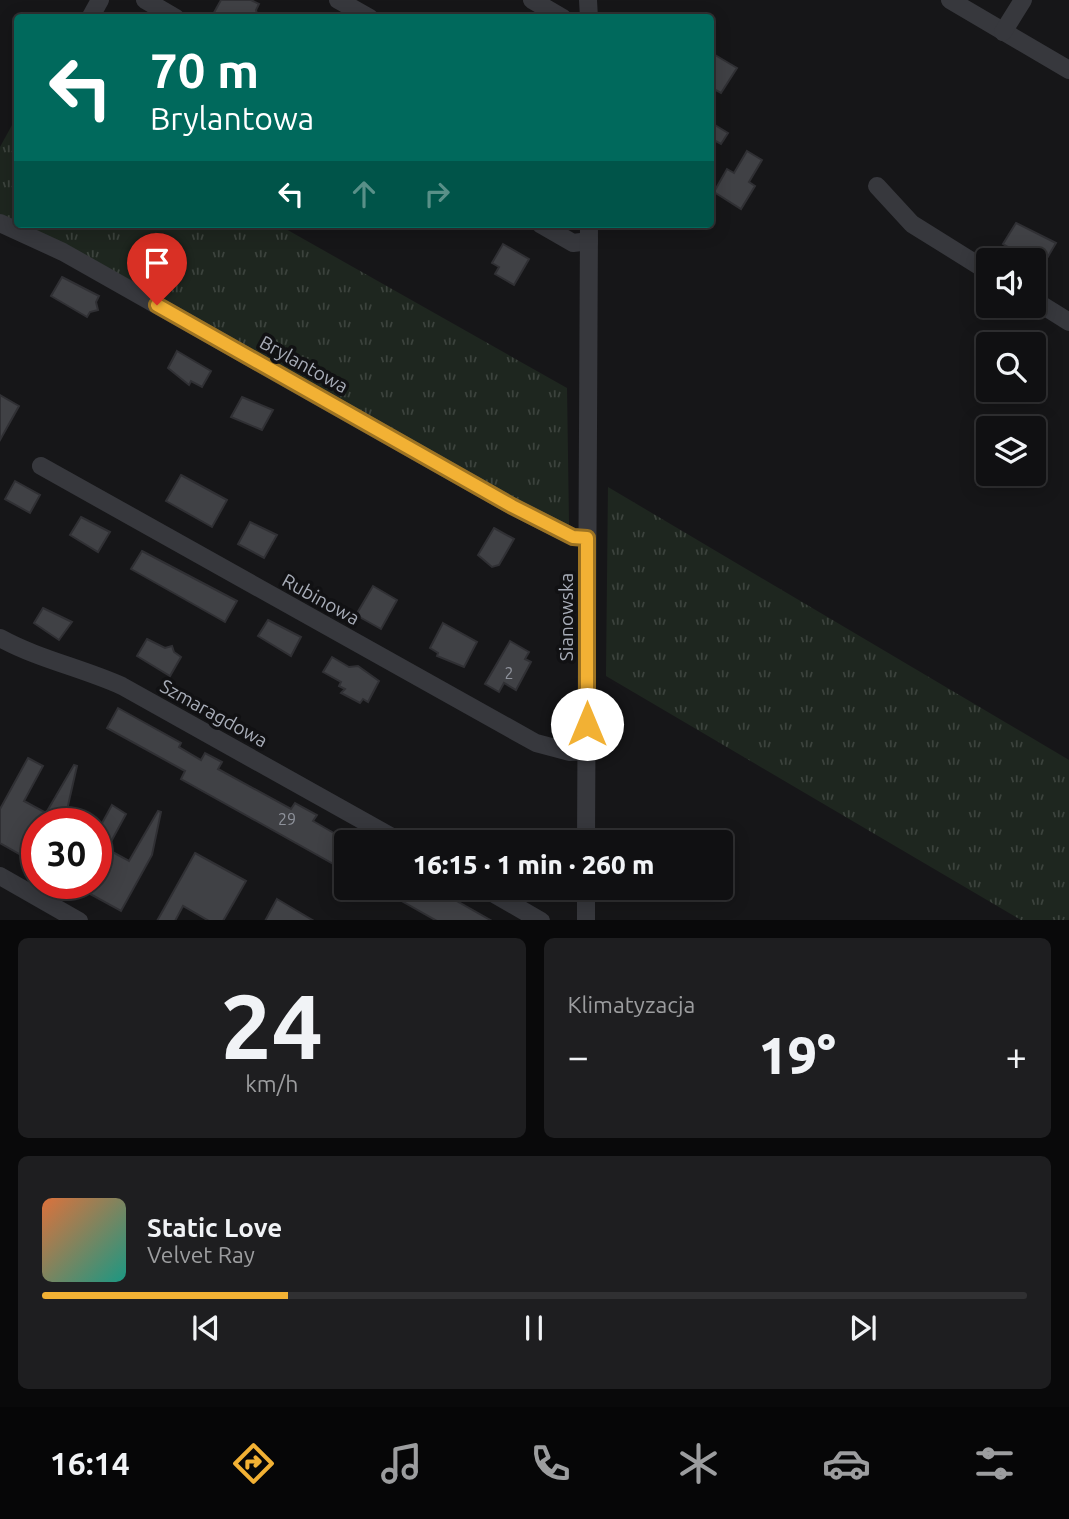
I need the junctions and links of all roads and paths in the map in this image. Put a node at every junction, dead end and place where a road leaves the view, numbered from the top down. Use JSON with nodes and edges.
{"nodes":[{"id":1,"x":145,"y":0,"type":"edge"},
{"id":2,"x":338,"y":0,"type":"edge"},
{"id":3,"x":532,"y":0,"type":"edge"},
{"id":4,"x":950,"y":0,"type":"edge"},
{"id":5,"x":1023,"y":0,"type":"edge"},
{"id":6,"x":169,"y":14,"type":"edge"},
{"id":7,"x":363,"y":14,"type":"edge"},
{"id":8,"x":556,"y":14,"type":"edge"},
{"id":9,"x":1003,"y":32,"type":"junction"},
{"id":10,"x":1069,"y":70,"type":"edge"},
{"id":11,"x":877,"y":186,"type":"dead end"},
{"id":12,"x":0,"y":223,"type":"edge"},
{"id":13,"x":547,"y":228,"type":"edge"},
{"id":14,"x":589,"y":233,"type":"edge"},
{"id":15,"x":976,"y":264,"type":"edge"},
{"id":16,"x":1046,"y":307,"type":"edge"},
{"id":17,"x":1069,"y":321,"type":"edge"},
{"id":18,"x":41,"y":466,"type":"dead end"},
{"id":19,"x":587,"y":538,"type":"junction"},
{"id":20,"x":0,"y":638,"type":"edge"},
{"id":21,"x":587,"y":751,"type":"junction"},
{"id":22,"x":380,"y":830,"type":"edge"},
{"id":23,"x":586,"y":830,"type":"edge"},
{"id":24,"x":0,"y":876,"type":"edge"},
{"id":25,"x":505,"y":900,"type":"edge"},
{"id":26,"x":586,"y":900,"type":"edge"},
{"id":27,"x":79,"y":920,"type":"edge"},
{"id":28,"x":541,"y":920,"type":"edge"},
{"id":29,"x":586,"y":920,"type":"edge"}],
"edges":[{"from":1,"to":6,"type":"street"},
{"from":2,"to":7,"type":"street"},
{"from":3,"to":8,"type":"street"},
{"from":4,"to":9,"type":"street"},
{"from":5,"to":9,"type":"street"},
{"from":9,"to":10,"type":"street"},
{"from":11,"to":15,"type":"street"},
{"from":12,"to":19,"type":"street","name":"Brylantowa"},
{"from":13,"to":14,"type":"street"},
{"from":14,"to":19,"type":"street","name":"Sianowska"},
{"from":16,"to":17,"type":"street"},
{"from":18,"to":21,"type":"street","name":"Rubinowa"},
{"from":19,"to":21,"type":"street","name":"Sianowska"},
{"from":20,"to":22,"type":"street","name":"Szmaragdowa"},
{"from":21,"to":23,"type":"street","name":"Sianowska"},
{"from":24,"to":27,"type":"street"},
{"from":25,"to":28,"type":"street"},
{"from":26,"to":29,"type":"street"}]}
